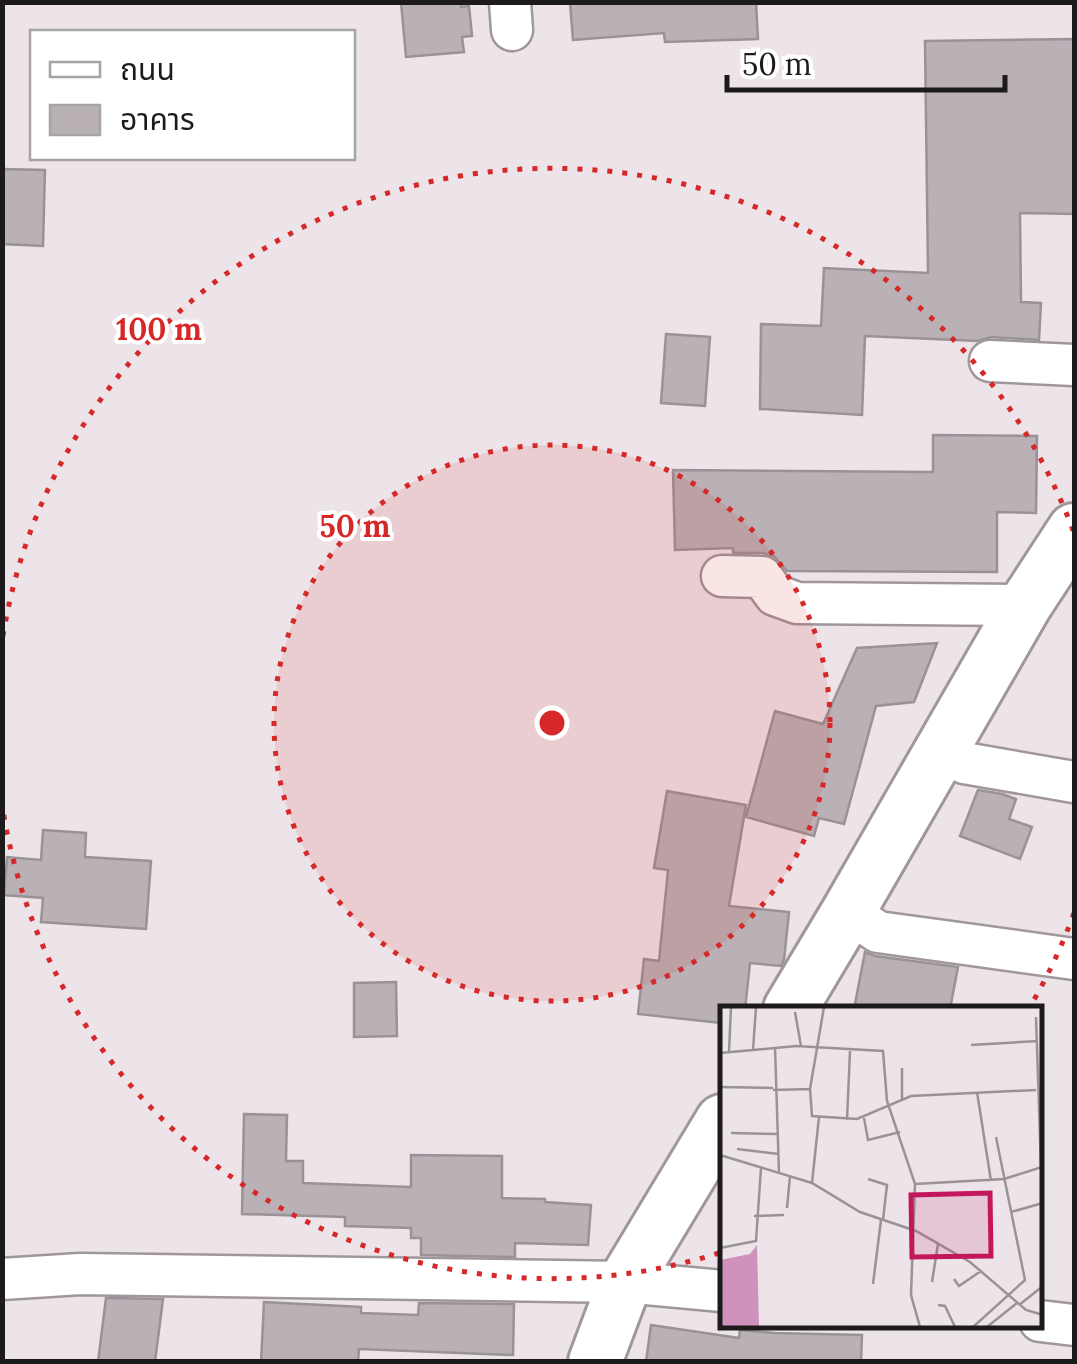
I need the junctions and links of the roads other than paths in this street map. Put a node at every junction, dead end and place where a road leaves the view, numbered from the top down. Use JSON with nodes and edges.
{"nodes":[{"id":1,"x":990,"y":361,"type":"dead end"},
{"id":2,"x":1074,"y":365,"type":"edge"},
{"id":3,"x":1074,"y":530,"type":"edge"},
{"id":4,"x":722,"y":576,"type":"dead end"},
{"id":5,"x":1025,"y":605,"type":"junction"},
{"id":6,"x":942,"y":750,"type":"junction"},
{"id":7,"x":1074,"y":782,"type":"edge"},
{"id":8,"x":848,"y":912,"type":"junction"},
{"id":9,"x":1074,"y":959,"type":"edge"},
{"id":10,"x":792,"y":1006,"type":"edge"},
{"id":11,"x":720,"y":1124,"type":"edge"},
{"id":12,"x":2,"y":1279,"type":"edge"},
{"id":13,"x":625,"y":1282,"type":"junction"},
{"id":14,"x":720,"y":1291,"type":"edge"},
{"id":15,"x":1042,"y":1321,"type":"edge"},
{"id":16,"x":1074,"y":1324,"type":"edge"},
{"id":17,"x":595,"y":1362,"type":"edge"}],
"edges":[{"from":1,"to":2,"type":"street"},
{"from":3,"to":5,"type":"street"},
{"from":4,"to":5,"type":"street"},
{"from":5,"to":6,"type":"street"},
{"from":6,"to":7,"type":"street"},
{"from":6,"to":8,"type":"street"},
{"from":8,"to":9,"type":"street"},
{"from":8,"to":10,"type":"street"},
{"from":11,"to":13,"type":"street"},
{"from":12,"to":13,"type":"street"},
{"from":13,"to":14,"type":"street"},
{"from":13,"to":17,"type":"street"},
{"from":15,"to":16,"type":"street"}]}
